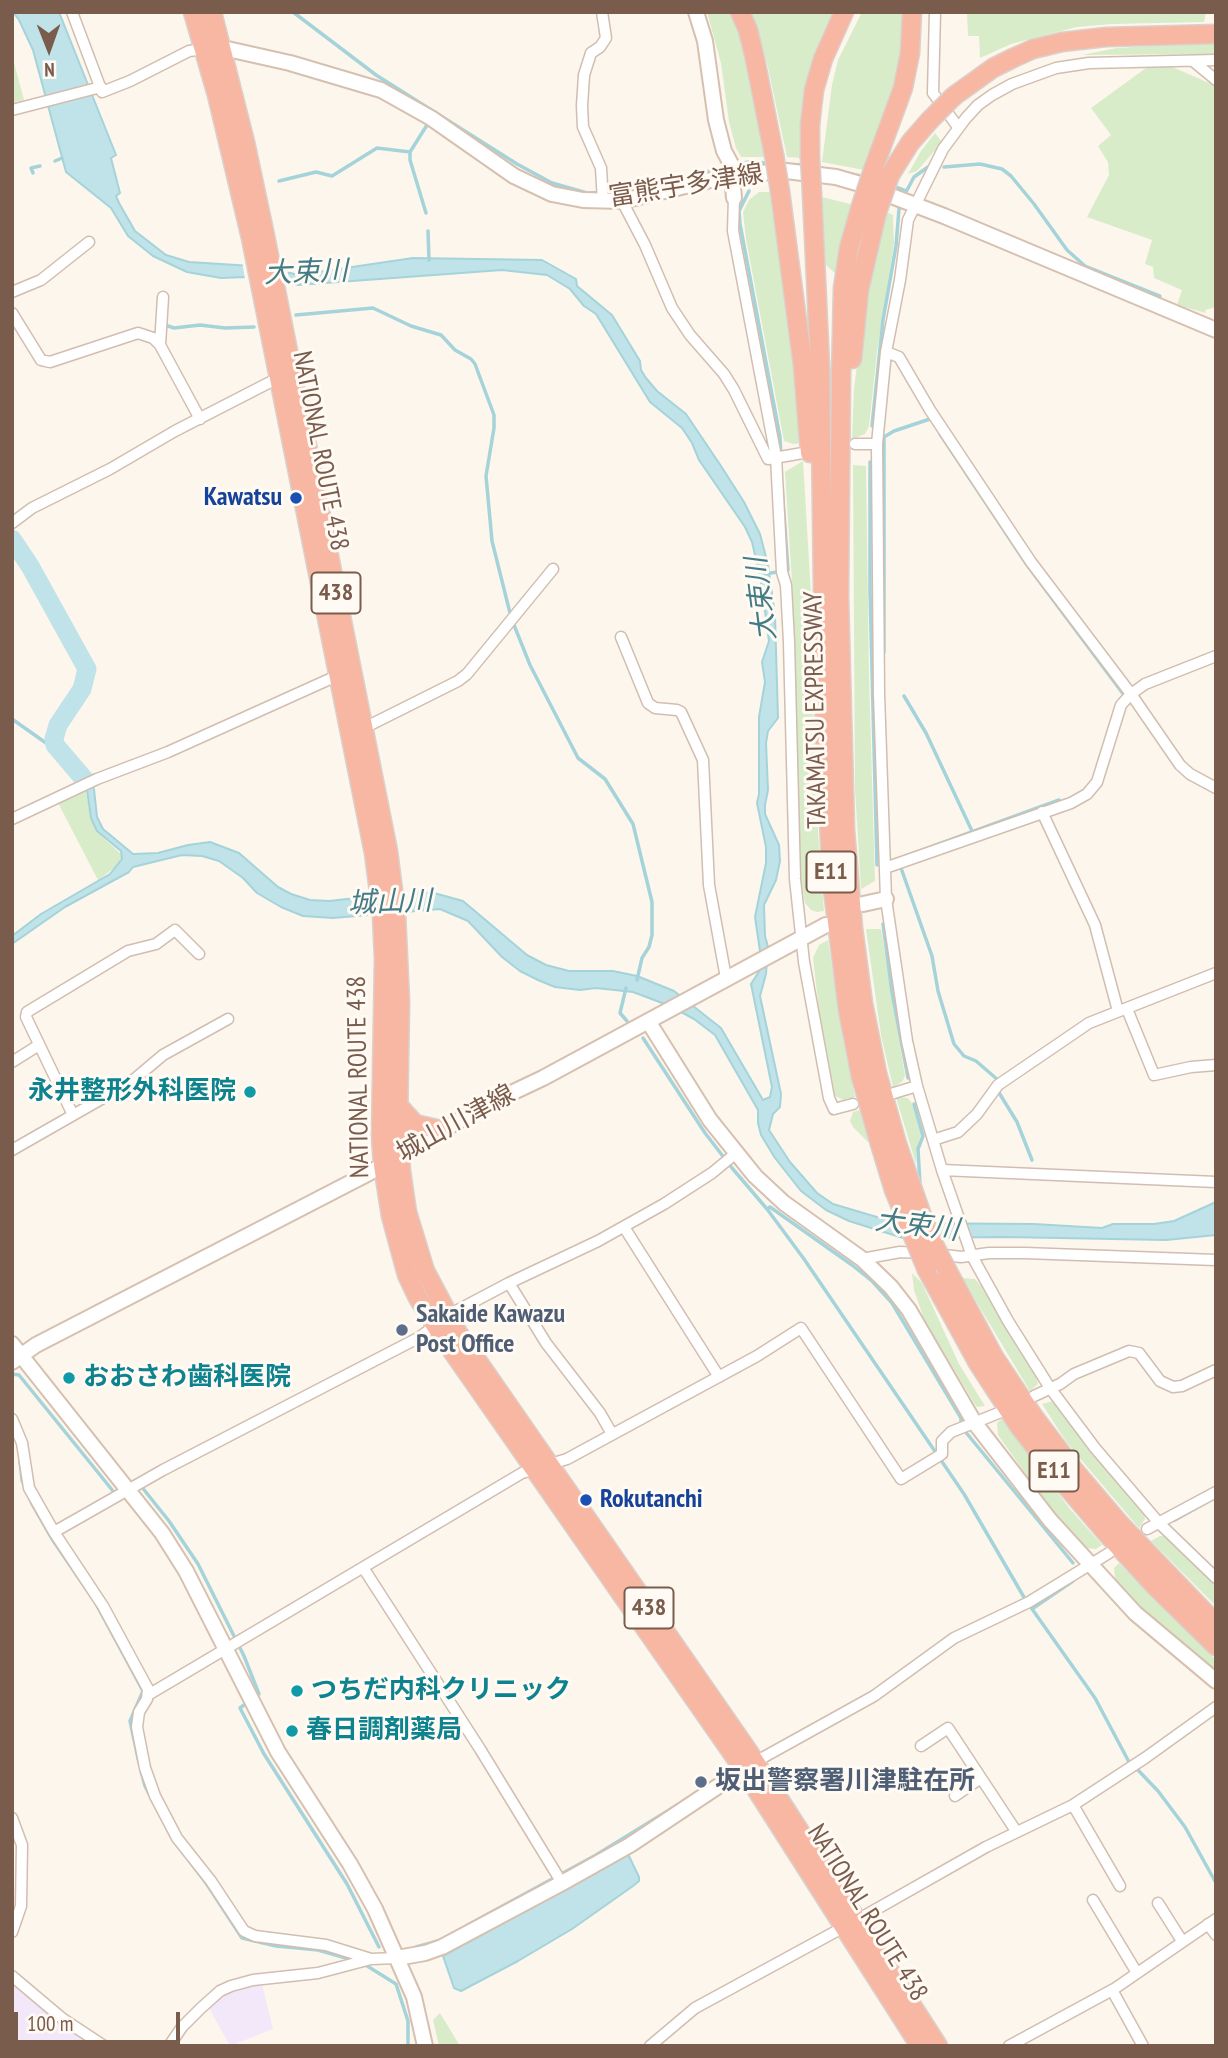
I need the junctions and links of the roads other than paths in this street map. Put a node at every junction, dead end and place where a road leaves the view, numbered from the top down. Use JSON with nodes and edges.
{"nodes":[{"id":1,"x":72,"y":12,"type":"edge"},
{"id":2,"x":193,"y":12,"type":"edge"},
{"id":3,"x":212,"y":12,"type":"edge"},
{"id":4,"x":602,"y":12,"type":"edge"},
{"id":5,"x":696,"y":12,"type":"edge"},
{"id":6,"x":740,"y":12,"type":"edge"},
{"id":7,"x":844,"y":12,"type":"edge"},
{"id":8,"x":912,"y":12,"type":"edge"},
{"id":9,"x":935,"y":12,"type":"edge"},
{"id":10,"x":1216,"y":34,"type":"edge"},
{"id":11,"x":223,"y":48,"type":"junction"},
{"id":12,"x":204,"y":49,"type":"junction"},
{"id":13,"x":1216,"y":60,"type":"edge"},
{"id":14,"x":1193,"y":61,"type":"junction"},
{"id":15,"x":1216,"y":80,"type":"edge"},
{"id":16,"x":99,"y":88,"type":"junction"},
{"id":17,"x":12,"y":110,"type":"edge"},
{"id":18,"x":958,"y":127,"type":"junction"},
{"id":19,"x":882,"y":173,"type":"junction"},
{"id":20,"x":732,"y":175,"type":"junction"},
{"id":21,"x":603,"y":195,"type":"junction"},
{"id":22,"x":734,"y":198,"type":"joint"},
{"id":23,"x":622,"y":201,"type":"junction"},
{"id":24,"x":915,"y":204,"type":"junction"},
{"id":25,"x":258,"y":237,"type":"junction"},
{"id":26,"x":89,"y":242,"type":"dead end"},
{"id":27,"x":12,"y":292,"type":"edge"},
{"id":28,"x":163,"y":297,"type":"dead end"},
{"id":29,"x":12,"y":313,"type":"edge"},
{"id":30,"x":1216,"y":330,"type":"edge"},
{"id":31,"x":160,"y":345,"type":"junction"},
{"id":32,"x":886,"y":352,"type":"junction"},
{"id":33,"x":285,"y":374,"type":"junction"},
{"id":34,"x":200,"y":419,"type":"junction"},
{"id":35,"x":848,"y":443,"type":"junction"},
{"id":36,"x":877,"y":444,"type":"junction"},
{"id":37,"x":803,"y":453,"type":"dead end"},
{"id":38,"x":779,"y":457,"type":"junction"},
{"id":39,"x":12,"y":523,"type":"edge"},
{"id":40,"x":553,"y":569,"type":"dead end"},
{"id":41,"x":822,"y":596,"type":"junction"},
{"id":42,"x":621,"y":637,"type":"dead end"},
{"id":43,"x":1216,"y":656,"type":"edge"},
{"id":44,"x":345,"y":673,"type":"junction"},
{"id":45,"x":1130,"y":694,"type":"junction"},
{"id":46,"x":357,"y":731,"type":"junction"},
{"id":47,"x":1216,"y":788,"type":"edge"},
{"id":48,"x":1042,"y":812,"type":"junction"},
{"id":49,"x":12,"y":819,"type":"edge"},
{"id":50,"x":885,"y":868,"type":"junction"},
{"id":51,"x":886,"y":899,"type":"junction"},
{"id":52,"x":863,"y":904,"type":"dead end"},
{"id":53,"x":389,"y":915,"type":"junction"},
{"id":54,"x":826,"y":925,"type":"dead end"},
{"id":55,"x":798,"y":939,"type":"junction"},
{"id":56,"x":199,"y":954,"type":"dead end"},
{"id":57,"x":1216,"y":973,"type":"edge"},
{"id":58,"x":729,"y":976,"type":"junction"},
{"id":59,"x":1122,"y":1010,"type":"junction"},
{"id":60,"x":228,"y":1019,"type":"dead end"},
{"id":61,"x":648,"y":1021,"type":"junction"},
{"id":62,"x":39,"y":1045,"type":"junction"},
{"id":63,"x":12,"y":1062,"type":"edge"},
{"id":64,"x":1216,"y":1065,"type":"edge"},
{"id":65,"x":917,"y":1086,"type":"junction"},
{"id":66,"x":894,"y":1093,"type":"dead end"},
{"id":67,"x":853,"y":1104,"type":"dead end"},
{"id":68,"x":398,"y":1105,"type":"junction"},
{"id":69,"x":73,"y":1115,"type":"junction"},
{"id":70,"x":441,"y":1130,"type":"junction"},
{"id":71,"x":933,"y":1140,"type":"junction"},
{"id":72,"x":888,"y":1144,"type":"junction"},
{"id":73,"x":12,"y":1150,"type":"edge"},
{"id":74,"x":400,"y":1155,"type":"junction"},
{"id":75,"x":729,"y":1159,"type":"junction"},
{"id":76,"x":383,"y":1165,"type":"junction"},
{"id":77,"x":942,"y":1172,"type":"junction"},
{"id":78,"x":1216,"y":1182,"type":"edge"},
{"id":79,"x":624,"y":1227,"type":"junction"},
{"id":80,"x":971,"y":1253,"type":"junction"},
{"id":81,"x":862,"y":1259,"type":"junction"},
{"id":82,"x":1216,"y":1260,"type":"edge"},
{"id":83,"x":509,"y":1283,"type":"junction"},
{"id":84,"x":442,"y":1321,"type":"junction"},
{"id":85,"x":15,"y":1354,"type":"edge"},
{"id":86,"x":1216,"y":1370,"type":"edge"},
{"id":87,"x":719,"y":1377,"type":"junction"},
{"id":88,"x":1050,"y":1388,"type":"junction"},
{"id":89,"x":1034,"y":1396,"type":"dead end"},
{"id":90,"x":1001,"y":1412,"type":"dead end"},
{"id":91,"x":12,"y":1419,"type":"edge"},
{"id":92,"x":974,"y":1422,"type":"junction"},
{"id":93,"x":612,"y":1434,"type":"junction"},
{"id":94,"x":542,"y":1467,"type":"junction"},
{"id":95,"x":127,"y":1489,"type":"junction"},
{"id":96,"x":1216,"y":1492,"type":"edge"},
{"id":97,"x":1159,"y":1522,"type":"junction"},
{"id":98,"x":1147,"y":1529,"type":"dead end"},
{"id":99,"x":54,"y":1532,"type":"junction"},
{"id":100,"x":1109,"y":1553,"type":"dead end"},
{"id":101,"x":1090,"y":1564,"type":"junction"},
{"id":102,"x":364,"y":1569,"type":"junction"},
{"id":103,"x":1216,"y":1578,"type":"edge"},
{"id":104,"x":1216,"y":1624,"type":"edge"},
{"id":105,"x":233,"y":1645,"type":"junction"},
{"id":106,"x":1216,"y":1646,"type":"edge"},
{"id":107,"x":1216,"y":1681,"type":"edge"},
{"id":108,"x":148,"y":1695,"type":"junction"},
{"id":109,"x":1216,"y":1707,"type":"edge"},
{"id":110,"x":921,"y":1746,"type":"dead end"},
{"id":111,"x":750,"y":1766,"type":"junction"},
{"id":112,"x":981,"y":1778,"type":"junction"},
{"id":113,"x":955,"y":1796,"type":"dead end"},
{"id":114,"x":1073,"y":1805,"type":"junction"},
{"id":115,"x":12,"y":1818,"type":"edge"},
{"id":116,"x":1016,"y":1831,"type":"junction"},
{"id":117,"x":559,"y":1879,"type":"junction"},
{"id":118,"x":1120,"y":1886,"type":"dead end"},
{"id":119,"x":1093,"y":1900,"type":"dead end"},
{"id":120,"x":1158,"y":1903,"type":"dead end"},
{"id":121,"x":1212,"y":1921,"type":"edge"},
{"id":122,"x":851,"y":1923,"type":"junction"},
{"id":123,"x":12,"y":1932,"type":"edge"},
{"id":124,"x":1216,"y":1935,"type":"edge"},
{"id":125,"x":1182,"y":1941,"type":"junction"},
{"id":126,"x":397,"y":1958,"type":"junction"},
{"id":127,"x":363,"y":1961,"type":"junction"},
{"id":128,"x":1137,"y":1973,"type":"junction"},
{"id":129,"x":12,"y":1976,"type":"edge"},
{"id":130,"x":1112,"y":1990,"type":"junction"},
{"id":131,"x":104,"y":2046,"type":"edge"},
{"id":132,"x":169,"y":2046,"type":"edge"},
{"id":133,"x":425,"y":2046,"type":"edge"},
{"id":134,"x":650,"y":2046,"type":"edge"},
{"id":135,"x":920,"y":2046,"type":"edge"},
{"id":136,"x":938,"y":2046,"type":"edge"},
{"id":137,"x":1009,"y":2046,"type":"edge"},
{"id":138,"x":1143,"y":2046,"type":"edge"}],
"edges":[{"from":1,"to":16,"type":"street"},
{"from":2,"to":12,"type":"highway","name":"NATIONAL ROUTE 438","number":"438"},
{"from":3,"to":11,"type":"highway","name":"NATIONAL ROUTE 438","number":"438"},
{"from":4,"to":21,"type":"street"},
{"from":5,"to":20,"type":"street"},
{"from":6,"to":41,"type":"highway","bridge":true},
{"from":7,"to":41,"type":"highway","number":"E11","bridge":true},
{"from":8,"to":19,"type":"highway"},
{"from":9,"to":18,"type":"street"},
{"from":10,"to":19,"type":"highway","bridge":true},
{"from":11,"to":12,"type":"street","name":"富熊宇多津線"},
{"from":11,"to":21,"type":"street","name":"富熊宇多津線"},
{"from":11,"to":25,"type":"highway","name":"NATIONAL ROUTE 438","number":"438"},
{"from":12,"to":16,"type":"street"},
{"from":12,"to":25,"type":"highway","name":"NATIONAL ROUTE 438","number":"438"},
{"from":13,"to":14,"type":"street"},
{"from":14,"to":15,"type":"street"},
{"from":14,"to":18,"type":"street"},
{"from":16,"to":17,"type":"street"},
{"from":18,"to":24,"type":"street"},
{"from":19,"to":35,"type":"highway","name":"TAKAMATSU EXPRESSWAY","bridge":true},
{"from":20,"to":22,"type":"street"},
{"from":20,"to":23,"type":"street","name":"富熊宇多津線"},
{"from":20,"to":24,"type":"street","name":"富熊宇多津線"},
{"from":21,"to":23,"type":"street","name":"富熊宇多津線"},
{"from":22,"to":38,"type":"street"},
{"from":23,"to":38,"type":"street"},
{"from":24,"to":30,"type":"street","name":"富熊宇多津線"},
{"from":24,"to":32,"type":"street"},
{"from":25,"to":33,"type":"highway","name":"NATIONAL ROUTE 438","number":"438"},
{"from":26,"to":27,"type":"street"},
{"from":28,"to":31,"type":"street"},
{"from":29,"to":31,"type":"street"},
{"from":31,"to":34,"type":"street"},
{"from":32,"to":36,"type":"street"},
{"from":32,"to":45,"type":"street"},
{"from":33,"to":34,"type":"street"},
{"from":33,"to":44,"type":"highway","name":"NATIONAL ROUTE 438","number":"438"},
{"from":34,"to":39,"type":"street"},
{"from":35,"to":36,"type":"street"},
{"from":35,"to":72,"type":"highway","name":"TAKAMATSU EXPRESSWAY","number":"E11"},
{"from":36,"to":50,"type":"street"},
{"from":37,"to":38,"type":"street"},
{"from":38,"to":55,"type":"street"},
{"from":40,"to":46,"type":"street"},
{"from":41,"to":72,"type":"highway","name":"TAKAMATSU EXPRESSWAY","number":"E11"},
{"from":42,"to":58,"type":"street"},
{"from":43,"to":45,"type":"street"},
{"from":44,"to":46,"type":"highway","name":"NATIONAL ROUTE 438","number":"438"},
{"from":44,"to":49,"type":"street"},
{"from":45,"to":47,"type":"street"},
{"from":45,"to":48,"type":"street"},
{"from":46,"to":53,"type":"highway","name":"NATIONAL ROUTE 438","number":"438"},
{"from":48,"to":50,"type":"street"},
{"from":48,"to":59,"type":"street"},
{"from":50,"to":51,"type":"street"},
{"from":51,"to":52,"type":"street"},
{"from":51,"to":65,"type":"street"},
{"from":53,"to":68,"type":"highway","name":"NATIONAL ROUTE 438","number":"438"},
{"from":53,"to":76,"type":"highway","name":"NATIONAL ROUTE 438","number":"438"},
{"from":54,"to":55,"type":"street","name":"城山川津線"},
{"from":55,"to":58,"type":"street","name":"城山川津線"},
{"from":55,"to":67,"type":"street"},
{"from":56,"to":62,"type":"street"},
{"from":57,"to":59,"type":"street"},
{"from":58,"to":61,"type":"street","name":"城山川津線"},
{"from":59,"to":64,"type":"street"},
{"from":59,"to":71,"type":"street"},
{"from":60,"to":69,"type":"street"},
{"from":61,"to":70,"type":"street","name":"城山川津線"},
{"from":61,"to":75,"type":"street"},
{"from":62,"to":63,"type":"street"},
{"from":62,"to":69,"type":"street"},
{"from":65,"to":66,"type":"street"},
{"from":65,"to":71,"type":"street"},
{"from":68,"to":70,"type":"highway"},
{"from":68,"to":74,"type":"highway","name":"NATIONAL ROUTE 438","number":"438"},
{"from":69,"to":73,"type":"street"},
{"from":70,"to":74,"type":"street","name":"城山川津線"},
{"from":71,"to":77,"type":"street"},
{"from":72,"to":104,"type":"highway","name":"TAKAMATSU EXPRESSWAY","number":"E11","bridge":true},
{"from":72,"to":106,"type":"highway","name":"TAKAMATSU EXPRESSWAY","number":"E11","bridge":true},
{"from":74,"to":76,"type":"street","name":"城山川津線"},
{"from":74,"to":84,"type":"highway","name":"NATIONAL ROUTE 438","number":"438"},
{"from":75,"to":79,"type":"street"},
{"from":75,"to":81,"type":"street"},
{"from":76,"to":84,"type":"highway","name":"NATIONAL ROUTE 438","number":"438"},
{"from":76,"to":85,"type":"street","name":"城山川津線"},
{"from":77,"to":78,"type":"street"},
{"from":77,"to":80,"type":"street"},
{"from":79,"to":83,"type":"street"},
{"from":79,"to":87,"type":"street"},
{"from":80,"to":81,"type":"street"},
{"from":80,"to":82,"type":"street"},
{"from":80,"to":88,"type":"street"},
{"from":81,"to":92,"type":"street"},
{"from":83,"to":84,"type":"street"},
{"from":83,"to":93,"type":"street"},
{"from":84,"to":94,"type":"highway","name":"NATIONAL ROUTE 438","number":"438"},
{"from":84,"to":95,"type":"street"},
{"from":85,"to":95,"type":"street"},
{"from":86,"to":88,"type":"street"},
{"from":87,"to":92,"type":"street"},
{"from":87,"to":93,"type":"street"},
{"from":88,"to":89,"type":"street"},
{"from":88,"to":97,"type":"street"},
{"from":90,"to":92,"type":"street"},
{"from":91,"to":99,"type":"street"},
{"from":92,"to":101,"type":"street"},
{"from":93,"to":94,"type":"street"},
{"from":94,"to":102,"type":"street"},
{"from":94,"to":111,"type":"highway","name":"NATIONAL ROUTE 438","number":"438"},
{"from":95,"to":99,"type":"street"},
{"from":95,"to":105,"type":"street"},
{"from":96,"to":97,"type":"street"},
{"from":97,"to":98,"type":"street"},
{"from":97,"to":103,"type":"street"},
{"from":99,"to":108,"type":"street"},
{"from":100,"to":101,"type":"street"},
{"from":101,"to":107,"type":"street"},
{"from":101,"to":111,"type":"street"},
{"from":102,"to":105,"type":"street"},
{"from":102,"to":117,"type":"street"},
{"from":105,"to":108,"type":"street"},
{"from":105,"to":126,"type":"street"},
{"from":108,"to":127,"type":"street"},
{"from":109,"to":114,"type":"street"},
{"from":110,"to":112,"type":"street"},
{"from":111,"to":117,"type":"street"},
{"from":111,"to":122,"type":"highway","name":"NATIONAL ROUTE 438","number":"438"},
{"from":112,"to":113,"type":"street"},
{"from":112,"to":116,"type":"street"},
{"from":114,"to":116,"type":"street"},
{"from":114,"to":118,"type":"street"},
{"from":115,"to":123,"type":"street"},
{"from":116,"to":122,"type":"street"},
{"from":117,"to":126,"type":"street"},
{"from":119,"to":128,"type":"street"},
{"from":120,"to":125,"type":"street"},
{"from":121,"to":124,"type":"street"},
{"from":121,"to":125,"type":"street"},
{"from":122,"to":134,"type":"street"},
{"from":122,"to":135,"type":"highway","name":"NATIONAL ROUTE 438","number":"438"},
{"from":122,"to":136,"type":"highway","name":"NATIONAL ROUTE 438","number":"438"},
{"from":125,"to":128,"type":"street"},
{"from":126,"to":127,"type":"street"},
{"from":126,"to":133,"type":"street"},
{"from":127,"to":132,"type":"street"},
{"from":128,"to":130,"type":"street"},
{"from":129,"to":131,"type":"street"},
{"from":130,"to":137,"type":"street"},
{"from":130,"to":138,"type":"street"}]}
